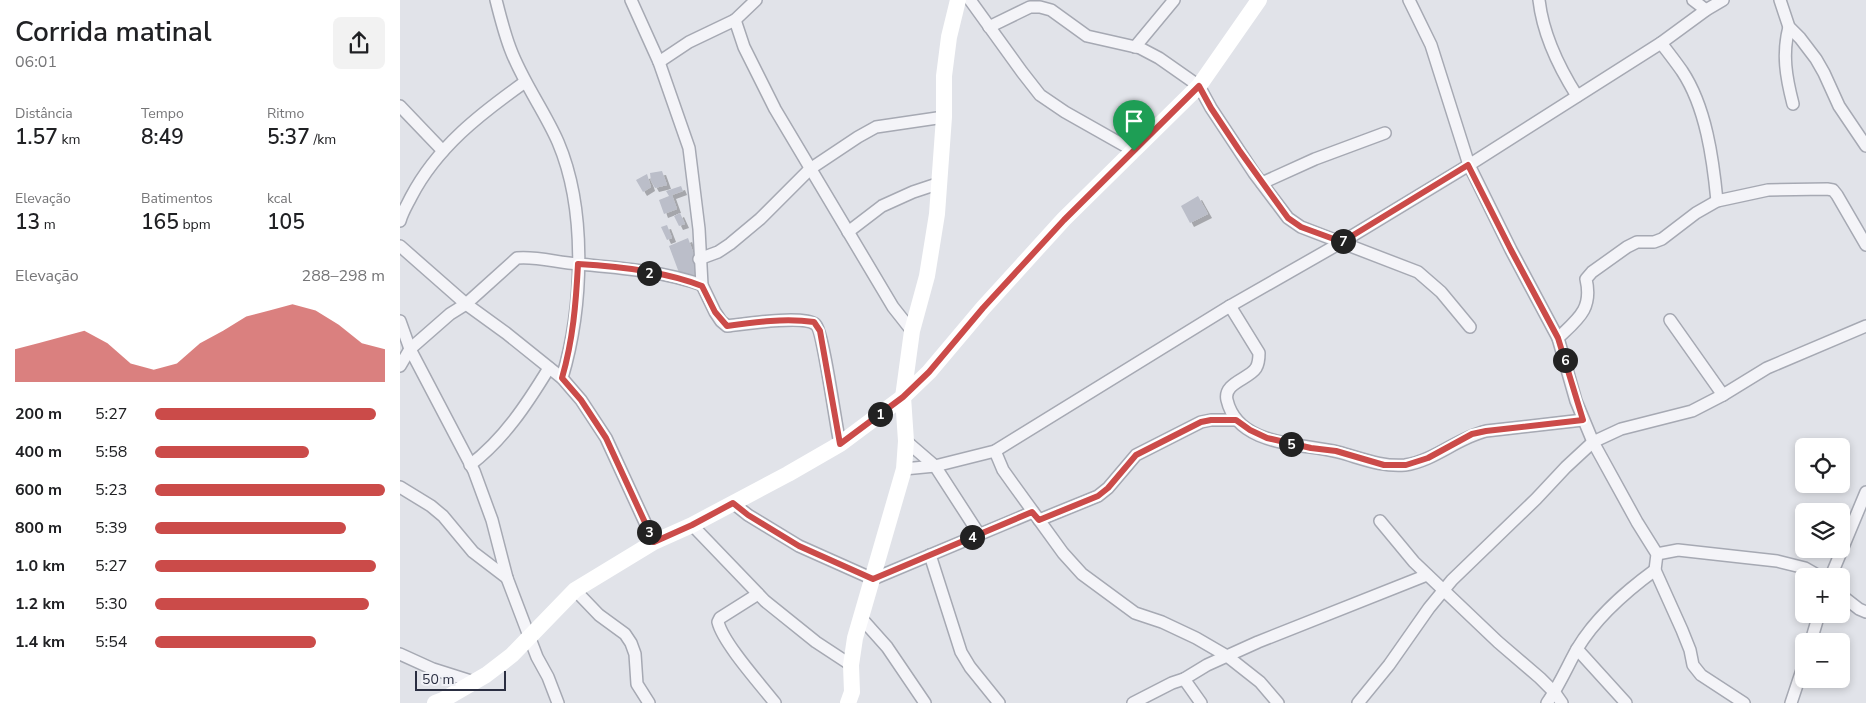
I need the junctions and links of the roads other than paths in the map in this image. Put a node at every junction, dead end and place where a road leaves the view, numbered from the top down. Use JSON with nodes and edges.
{"nodes":[{"id":1,"x":496,"y":0,"type":"edge"},
{"id":2,"x":631,"y":0,"type":"edge"},
{"id":3,"x":756,"y":0,"type":"edge"},
{"id":4,"x":958,"y":0,"type":"edge"},
{"id":5,"x":970,"y":0,"type":"edge"},
{"id":6,"x":1174,"y":0,"type":"edge"},
{"id":7,"x":1259,"y":0,"type":"edge"},
{"id":8,"x":1409,"y":0,"type":"edge"},
{"id":9,"x":1538,"y":0,"type":"edge"},
{"id":10,"x":1693,"y":0,"type":"edge"},
{"id":11,"x":1723,"y":0,"type":"edge"},
{"id":12,"x":1780,"y":0,"type":"edge"},
{"id":13,"x":1706,"y":10,"type":"junction"},
{"id":14,"x":735,"y":20,"type":"junction"},
{"id":15,"x":989,"y":27,"type":"junction"},
{"id":16,"x":1789,"y":27,"type":"junction"},
{"id":17,"x":1661,"y":43,"type":"junction"},
{"id":18,"x":1135,"y":47,"type":"junction"},
{"id":19,"x":659,"y":62,"type":"junction"},
{"id":20,"x":525,"y":82,"type":"junction"},
{"id":21,"x":1199,"y":86,"type":"junction"},
{"id":22,"x":1577,"y":96,"type":"junction"},
{"id":23,"x":1792,"y":104,"type":"dead end"},
{"id":24,"x":400,"y":106,"type":"edge"},
{"id":25,"x":944,"y":117,"type":"junction"},
{"id":26,"x":1385,"y":133,"type":"dead end"},
{"id":27,"x":1866,"y":146,"type":"edge"},
{"id":28,"x":443,"y":150,"type":"junction"},
{"id":29,"x":1134,"y":151,"type":"junction"},
{"id":30,"x":1468,"y":165,"type":"junction"},
{"id":31,"x":810,"y":169,"type":"junction"},
{"id":32,"x":940,"y":183,"type":"junction"},
{"id":33,"x":1262,"y":183,"type":"junction"},
{"id":34,"x":1717,"y":201,"type":"junction"},
{"id":35,"x":400,"y":222,"type":"edge"},
{"id":36,"x":848,"y":232,"type":"junction"},
{"id":37,"x":1342,"y":242,"type":"junction"},
{"id":38,"x":1866,"y":245,"type":"edge"},
{"id":39,"x":400,"y":246,"type":"edge"},
{"id":40,"x":699,"y":259,"type":"junction"},
{"id":41,"x":578,"y":264,"type":"junction"},
{"id":42,"x":702,"y":286,"type":"junction"},
{"id":43,"x":466,"y":304,"type":"junction"},
{"id":44,"x":1230,"y":306,"type":"junction"},
{"id":45,"x":1670,"y":320,"type":"dead end"},
{"id":46,"x":400,"y":321,"type":"edge"},
{"id":47,"x":1866,"y":326,"type":"edge"},
{"id":48,"x":1470,"y":327,"type":"dead end"},
{"id":49,"x":912,"y":331,"type":"junction"},
{"id":50,"x":1558,"y":338,"type":"junction"},
{"id":51,"x":410,"y":349,"type":"junction"},
{"id":52,"x":400,"y":366,"type":"edge"},
{"id":53,"x":549,"y":368,"type":"junction"},
{"id":54,"x":562,"y":378,"type":"junction"},
{"id":55,"x":1723,"y":395,"type":"junction"},
{"id":56,"x":903,"y":397,"type":"junction"},
{"id":57,"x":1236,"y":420,"type":"junction"},
{"id":58,"x":1583,"y":420,"type":"junction"},
{"id":59,"x":906,"y":441,"type":"junction"},
{"id":60,"x":1593,"y":442,"type":"junction"},
{"id":61,"x":840,"y":444,"type":"junction"},
{"id":62,"x":995,"y":451,"type":"junction"},
{"id":63,"x":470,"y":464,"type":"junction"},
{"id":64,"x":935,"y":466,"type":"junction"},
{"id":65,"x":904,"y":469,"type":"junction"},
{"id":66,"x":400,"y":487,"type":"edge"},
{"id":67,"x":1866,"y":492,"type":"edge"},
{"id":68,"x":733,"y":503,"type":"junction"},
{"id":69,"x":1036,"y":516,"type":"junction"},
{"id":70,"x":1380,"y":521,"type":"dead end"},
{"id":71,"x":692,"y":525,"type":"junction"},
{"id":72,"x":979,"y":534,"type":"junction"},
{"id":73,"x":654,"y":542,"type":"junction"},
{"id":74,"x":1657,"y":554,"type":"junction"},
{"id":75,"x":930,"y":555,"type":"junction"},
{"id":76,"x":1805,"y":568,"type":"edge"},
{"id":77,"x":1834,"y":568,"type":"edge"},
{"id":78,"x":1655,"y":570,"type":"junction"},
{"id":79,"x":1427,"y":575,"type":"junction"},
{"id":80,"x":507,"y":578,"type":"junction"},
{"id":81,"x":873,"y":579,"type":"junction"},
{"id":82,"x":575,"y":590,"type":"junction"},
{"id":83,"x":1444,"y":591,"type":"junction"},
{"id":84,"x":758,"y":594,"type":"junction"},
{"id":85,"x":1850,"y":602,"type":"edge"},
{"id":86,"x":1866,"y":612,"type":"edge"},
{"id":87,"x":862,"y":619,"type":"junction"},
{"id":88,"x":530,"y":638,"type":"junction"},
{"id":89,"x":1577,"y":650,"type":"junction"},
{"id":90,"x":400,"y":654,"type":"edge"},
{"id":91,"x":1227,"y":656,"type":"junction"},
{"id":92,"x":851,"y":665,"type":"junction"},
{"id":93,"x":1184,"y":679,"type":"junction"},
{"id":94,"x":474,"y":682,"type":"junction"},
{"id":95,"x":1796,"y":688,"type":"edge"},
{"id":96,"x":1555,"y":693,"type":"junction"},
{"id":97,"x":853,"y":699,"type":"edge"},
{"id":98,"x":441,"y":702,"type":"edge"},
{"id":99,"x":558,"y":703,"type":"edge"},
{"id":100,"x":649,"y":703,"type":"edge"},
{"id":101,"x":775,"y":703,"type":"edge"},
{"id":102,"x":925,"y":703,"type":"edge"},
{"id":103,"x":999,"y":703,"type":"edge"},
{"id":104,"x":1133,"y":703,"type":"edge"},
{"id":105,"x":1201,"y":703,"type":"edge"},
{"id":106,"x":1278,"y":703,"type":"edge"},
{"id":107,"x":1358,"y":703,"type":"edge"},
{"id":108,"x":1548,"y":703,"type":"edge"},
{"id":109,"x":1562,"y":703,"type":"edge"},
{"id":110,"x":1626,"y":703,"type":"edge"},
{"id":111,"x":1744,"y":703,"type":"edge"},
{"id":112,"x":1791,"y":703,"type":"edge"}],
"edges":[{"from":1,"to":20,"type":"street"},
{"from":2,"to":19,"type":"street"},
{"from":3,"to":14,"type":"street"},
{"from":4,"to":25,"type":"street"},
{"from":5,"to":15,"type":"street"},
{"from":6,"to":18,"type":"street"},
{"from":7,"to":21,"type":"street"},
{"from":8,"to":30,"type":"street"},
{"from":9,"to":22,"type":"street"},
{"from":10,"to":13,"type":"street"},
{"from":11,"to":13,"type":"street"},
{"from":12,"to":16,"type":"street"},
{"from":13,"to":17,"type":"street"},
{"from":14,"to":19,"type":"street"},
{"from":14,"to":31,"type":"street"},
{"from":15,"to":18,"type":"street"},
{"from":15,"to":29,"type":"street"},
{"from":16,"to":23,"type":"street"},
{"from":16,"to":27,"type":"street"},
{"from":17,"to":22,"type":"street"},
{"from":17,"to":34,"type":"street"},
{"from":18,"to":21,"type":"street"},
{"from":19,"to":40,"type":"street"},
{"from":20,"to":28,"type":"street"},
{"from":20,"to":41,"type":"street"},
{"from":21,"to":29,"type":"street"},
{"from":21,"to":33,"type":"street"},
{"from":22,"to":30,"type":"street"},
{"from":24,"to":28,"type":"street"},
{"from":25,"to":31,"type":"street"},
{"from":25,"to":32,"type":"street"},
{"from":26,"to":33,"type":"street"},
{"from":28,"to":35,"type":"street"},
{"from":29,"to":56,"type":"street"},
{"from":30,"to":37,"type":"street"},
{"from":30,"to":50,"type":"street"},
{"from":31,"to":36,"type":"street"},
{"from":31,"to":40,"type":"street"},
{"from":32,"to":36,"type":"street"},
{"from":32,"to":49,"type":"street"},
{"from":33,"to":37,"type":"street"},
{"from":34,"to":38,"type":"street"},
{"from":34,"to":50,"type":"street"},
{"from":36,"to":49,"type":"street"},
{"from":37,"to":44,"type":"street"},
{"from":37,"to":48,"type":"street"},
{"from":39,"to":43,"type":"street"},
{"from":40,"to":42,"type":"street"},
{"from":41,"to":42,"type":"street"},
{"from":41,"to":43,"type":"street"},
{"from":41,"to":54,"type":"street"},
{"from":42,"to":61,"type":"street"},
{"from":43,"to":51,"type":"street"},
{"from":43,"to":53,"type":"street"},
{"from":44,"to":57,"type":"street"},
{"from":44,"to":62,"type":"street"},
{"from":45,"to":55,"type":"street"},
{"from":46,"to":51,"type":"street"},
{"from":47,"to":55,"type":"street"},
{"from":49,"to":56,"type":"street"},
{"from":50,"to":58,"type":"street"},
{"from":51,"to":52,"type":"street"},
{"from":51,"to":63,"type":"street"},
{"from":53,"to":54,"type":"street"},
{"from":53,"to":63,"type":"street"},
{"from":54,"to":73,"type":"street"},
{"from":55,"to":60,"type":"street"},
{"from":56,"to":59,"type":"street"},
{"from":56,"to":61,"type":"street"},
{"from":57,"to":58,"type":"street"},
{"from":57,"to":69,"type":"street"},
{"from":58,"to":60,"type":"street"},
{"from":59,"to":64,"type":"street"},
{"from":59,"to":65,"type":"street"},
{"from":60,"to":74,"type":"street"},
{"from":60,"to":83,"type":"street"},
{"from":61,"to":68,"type":"street"},
{"from":62,"to":64,"type":"street"},
{"from":62,"to":69,"type":"street"},
{"from":63,"to":80,"type":"street"},
{"from":64,"to":65,"type":"street"},
{"from":64,"to":72,"type":"street"},
{"from":65,"to":81,"type":"street"},
{"from":66,"to":80,"type":"street"},
{"from":67,"to":77,"type":"street"},
{"from":68,"to":71,"type":"street"},
{"from":68,"to":81,"type":"street"},
{"from":69,"to":72,"type":"street"},
{"from":69,"to":91,"type":"street"},
{"from":70,"to":79,"type":"street"},
{"from":71,"to":73,"type":"street"},
{"from":71,"to":84,"type":"street"},
{"from":72,"to":75,"type":"street"},
{"from":73,"to":82,"type":"street"},
{"from":74,"to":76,"type":"street"},
{"from":74,"to":78,"type":"street"},
{"from":75,"to":81,"type":"street"},
{"from":75,"to":103,"type":"street"},
{"from":78,"to":89,"type":"street"},
{"from":78,"to":111,"type":"street"},
{"from":79,"to":83,"type":"street"},
{"from":79,"to":91,"type":"street"},
{"from":80,"to":88,"type":"street"},
{"from":81,"to":87,"type":"street"},
{"from":82,"to":88,"type":"street"},
{"from":82,"to":100,"type":"street"},
{"from":83,"to":96,"type":"street"},
{"from":83,"to":107,"type":"street"},
{"from":84,"to":92,"type":"street"},
{"from":84,"to":101,"type":"street"},
{"from":85,"to":86,"type":"street"},
{"from":87,"to":92,"type":"street"},
{"from":87,"to":102,"type":"street"},
{"from":88,"to":94,"type":"street"},
{"from":88,"to":99,"type":"street"},
{"from":89,"to":96,"type":"street"},
{"from":89,"to":110,"type":"street"},
{"from":90,"to":94,"type":"street"},
{"from":91,"to":93,"type":"street"},
{"from":91,"to":106,"type":"street"},
{"from":92,"to":97,"type":"street"},
{"from":93,"to":104,"type":"street"},
{"from":93,"to":105,"type":"street"},
{"from":94,"to":98,"type":"street"},
{"from":95,"to":112,"type":"street"},
{"from":96,"to":108,"type":"street"},
{"from":96,"to":109,"type":"street"}]}
